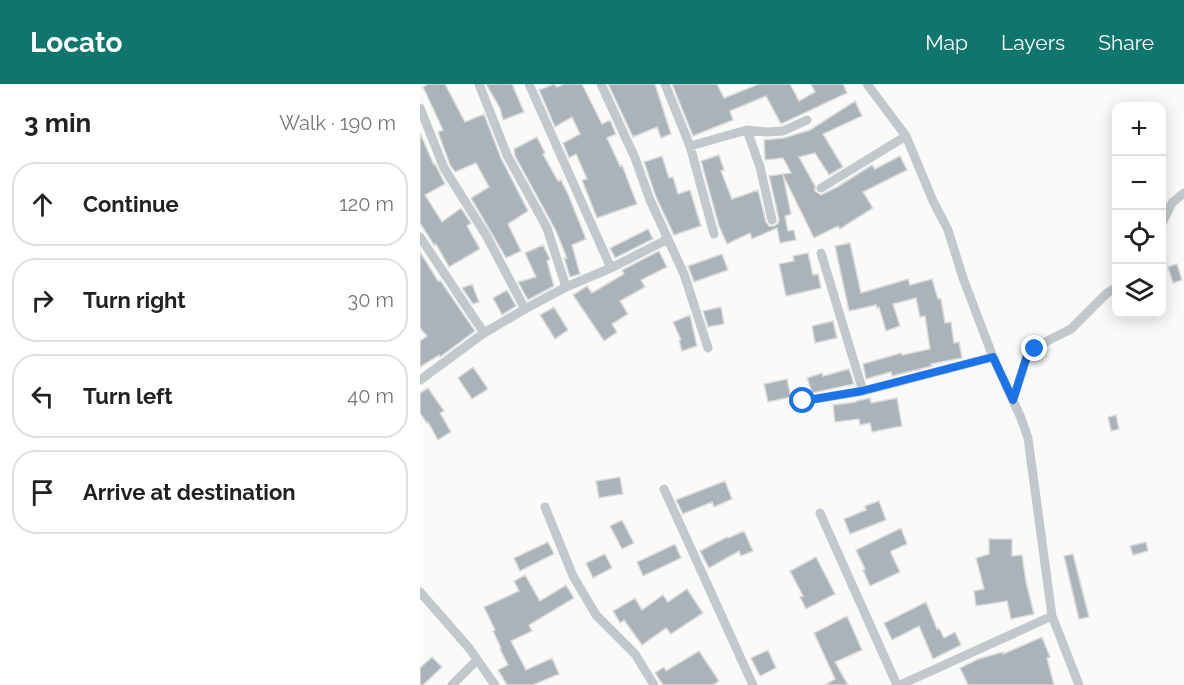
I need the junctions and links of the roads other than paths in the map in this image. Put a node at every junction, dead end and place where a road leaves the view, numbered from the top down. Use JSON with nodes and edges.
{"nodes":[{"id":1,"x":479,"y":84,"type":"edge"},
{"id":2,"x":529,"y":84,"type":"edge"},
{"id":3,"x":601,"y":84,"type":"edge"},
{"id":4,"x":665,"y":84,"type":"edge"},
{"id":5,"x":867,"y":84,"type":"edge"},
{"id":6,"x":420,"y":108,"type":"edge"},
{"id":7,"x":807,"y":120,"type":"dead end"},
{"id":8,"x":747,"y":130,"type":"junction"},
{"id":9,"x":906,"y":136,"type":"junction"},
{"id":10,"x":690,"y":146,"type":"junction"},
{"id":11,"x":821,"y":188,"type":"dead end"},
{"id":12,"x":1184,"y":193,"type":"edge"},
{"id":13,"x":1166,"y":213,"type":"edge"},
{"id":14,"x":772,"y":220,"type":"dead end"},
{"id":15,"x":714,"y":234,"type":"dead end"},
{"id":16,"x":420,"y":237,"type":"edge"},
{"id":17,"x":668,"y":239,"type":"junction"},
{"id":18,"x":821,"y":253,"type":"dead end"},
{"id":19,"x":610,"y":268,"type":"junction"},
{"id":20,"x":566,"y":287,"type":"junction"},
{"id":21,"x":1112,"y":290,"type":"edge"},
{"id":22,"x":525,"y":309,"type":"junction"},
{"id":23,"x":484,"y":333,"type":"junction"},
{"id":24,"x":708,"y":348,"type":"dead end"},
{"id":25,"x":993,"y":357,"type":"junction"},
{"id":26,"x":420,"y":380,"type":"edge"},
{"id":27,"x":862,"y":391,"type":"junction"},
{"id":28,"x":1013,"y":400,"type":"junction"},
{"id":29,"x":803,"y":401,"type":"dead end"},
{"id":30,"x":664,"y":489,"type":"dead end"},
{"id":31,"x":545,"y":507,"type":"dead end"},
{"id":32,"x":820,"y":513,"type":"dead end"},
{"id":33,"x":420,"y":592,"type":"edge"},
{"id":34,"x":1052,"y":616,"type":"junction"},
{"id":35,"x":477,"y":660,"type":"junction"},
{"id":36,"x":452,"y":685,"type":"edge"},
{"id":37,"x":495,"y":685,"type":"edge"},
{"id":38,"x":654,"y":685,"type":"edge"},
{"id":39,"x":753,"y":685,"type":"edge"},
{"id":40,"x":898,"y":685,"type":"edge"},
{"id":41,"x":1079,"y":685,"type":"edge"}],
"edges":[{"from":1,"to":20,"type":"street"},
{"from":2,"to":19,"type":"street"},
{"from":3,"to":17,"type":"street"},
{"from":4,"to":10,"type":"street"},
{"from":5,"to":9,"type":"street"},
{"from":6,"to":22,"type":"street"},
{"from":7,"to":8,"type":"street"},
{"from":8,"to":10,"type":"street"},
{"from":8,"to":14,"type":"street"},
{"from":9,"to":11,"type":"street"},
{"from":9,"to":25,"type":"street"},
{"from":10,"to":15,"type":"street"},
{"from":12,"to":13,"type":"street"},
{"from":16,"to":23,"type":"street"},
{"from":17,"to":19,"type":"street"},
{"from":17,"to":24,"type":"street"},
{"from":18,"to":27,"type":"street"},
{"from":19,"to":20,"type":"street"},
{"from":20,"to":22,"type":"street"},
{"from":21,"to":28,"type":"street"},
{"from":22,"to":23,"type":"street"},
{"from":23,"to":26,"type":"street"},
{"from":25,"to":27,"type":"street"},
{"from":25,"to":28,"type":"street"},
{"from":27,"to":29,"type":"street"},
{"from":28,"to":34,"type":"street"},
{"from":30,"to":39,"type":"street"},
{"from":31,"to":38,"type":"street"},
{"from":32,"to":40,"type":"street"},
{"from":33,"to":35,"type":"street"},
{"from":34,"to":40,"type":"street"},
{"from":34,"to":41,"type":"street"},
{"from":35,"to":36,"type":"street"},
{"from":35,"to":37,"type":"street"}]}
